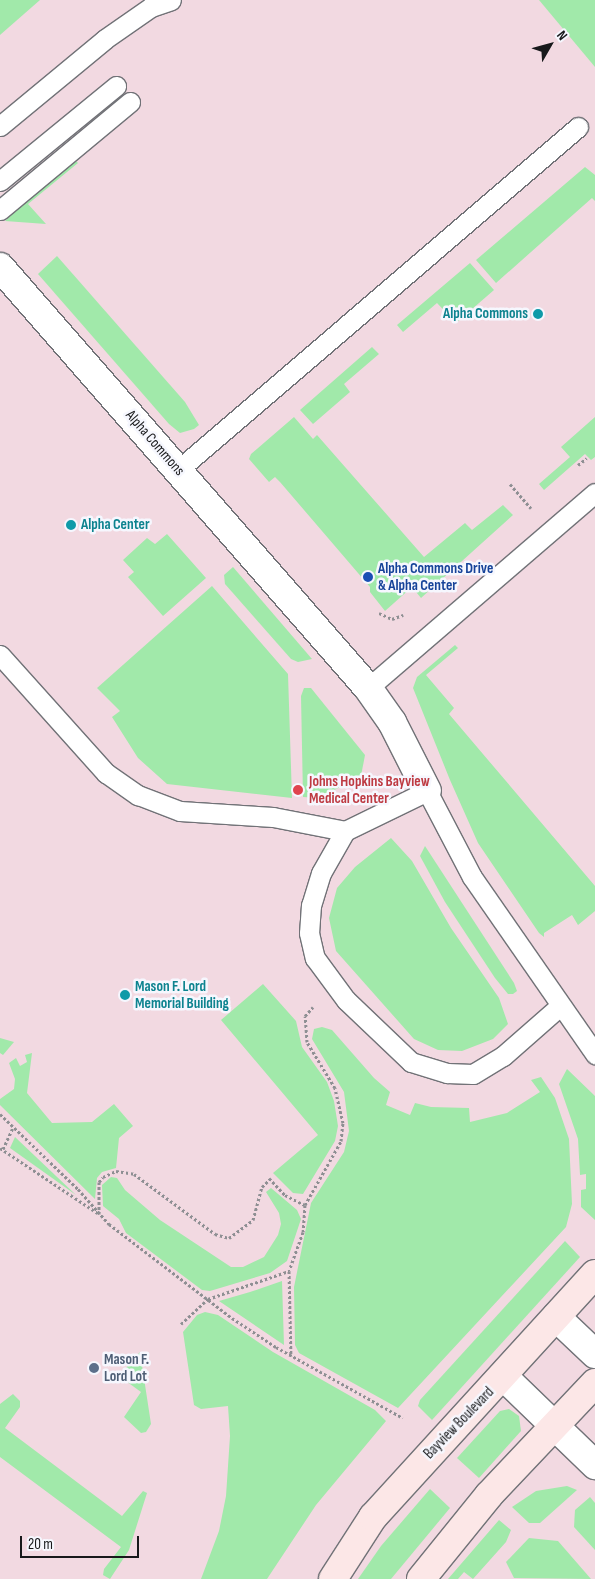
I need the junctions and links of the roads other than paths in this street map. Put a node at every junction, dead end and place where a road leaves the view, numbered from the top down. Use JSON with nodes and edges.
{"nodes":[{"id":1,"x":171,"y":0,"type":"edge"},
{"id":2,"x":116,"y":86,"type":"dead end"},
{"id":3,"x":130,"y":102,"type":"dead end"},
{"id":4,"x":0,"y":126,"type":"edge"},
{"id":5,"x":578,"y":127,"type":"dead end"},
{"id":6,"x":0,"y":181,"type":"edge"},
{"id":7,"x":0,"y":210,"type":"edge"},
{"id":8,"x":0,"y":267,"type":"edge"},
{"id":9,"x":178,"y":470,"type":"junction"},
{"id":10,"x":595,"y":493,"type":"edge"},
{"id":11,"x":0,"y":655,"type":"edge"},
{"id":12,"x":368,"y":688,"type":"junction"},
{"id":13,"x":426,"y":791,"type":"junction"},
{"id":14,"x":345,"y":831,"type":"junction"},
{"id":15,"x":560,"y":1006,"type":"junction"},
{"id":16,"x":595,"y":1054,"type":"edge"},
{"id":17,"x":595,"y":1274,"type":"edge"},
{"id":18,"x":556,"y":1318,"type":"junction"},
{"id":19,"x":595,"y":1354,"type":"edge"},
{"id":20,"x":504,"y":1377,"type":"junction"},
{"id":21,"x":595,"y":1383,"type":"edge"},
{"id":22,"x":556,"y":1427,"type":"junction"},
{"id":23,"x":595,"y":1465,"type":"edge"},
{"id":24,"x":333,"y":1579,"type":"edge"},
{"id":25,"x":421,"y":1579,"type":"edge"}],
"edges":[{"from":1,"to":4,"type":"lane"},
{"from":2,"to":6,"type":"lane"},
{"from":3,"to":7,"type":"lane"},
{"from":5,"to":9,"type":"lane"},
{"from":8,"to":9,"type":"street","name":"Alpha Commons"},
{"from":9,"to":12,"type":"street","name":"Alpha Commons"},
{"from":10,"to":12,"type":"lane"},
{"from":11,"to":14,"type":"lane"},
{"from":12,"to":13,"type":"street","name":"Alpha Commons"},
{"from":13,"to":14,"type":"lane"},
{"from":13,"to":15,"type":"lane"},
{"from":14,"to":15,"type":"lane"},
{"from":15,"to":16,"type":"lane"},
{"from":17,"to":18,"type":"street","name":"Bayview Boulevard"},
{"from":18,"to":19,"type":"street"},
{"from":18,"to":20,"type":"street","name":"Bayview Boulevard"},
{"from":20,"to":22,"type":"street"},
{"from":20,"to":24,"type":"street","name":"Bayview Boulevard"},
{"from":21,"to":22,"type":"street"},
{"from":22,"to":23,"type":"street"},
{"from":22,"to":25,"type":"street"}]}
